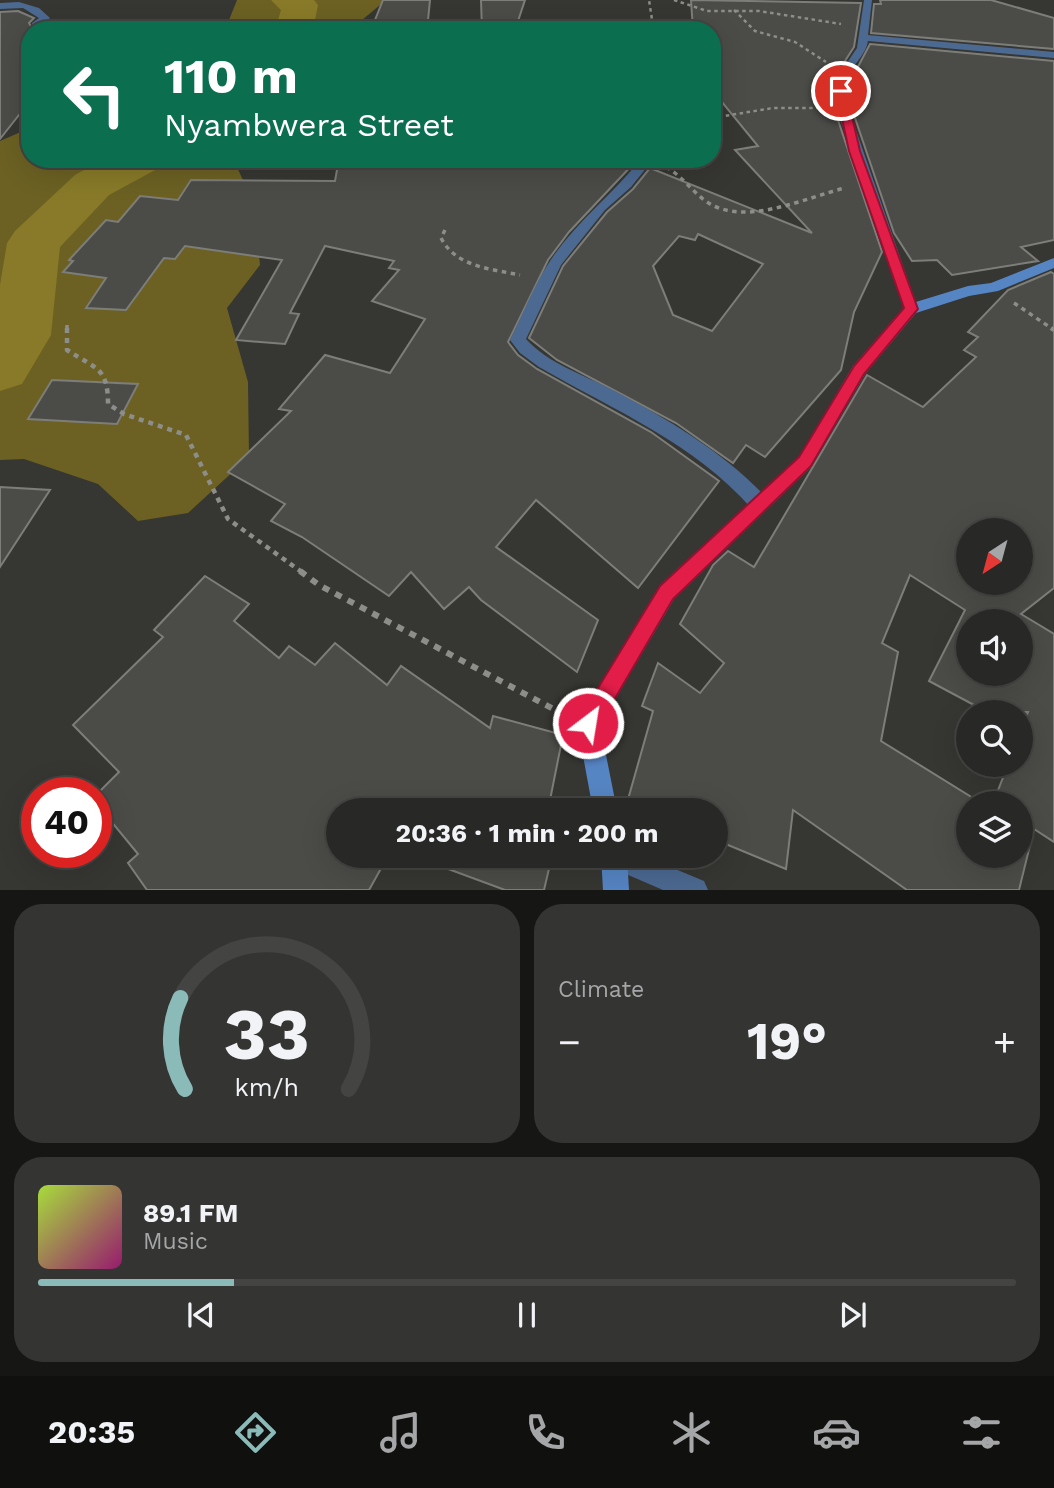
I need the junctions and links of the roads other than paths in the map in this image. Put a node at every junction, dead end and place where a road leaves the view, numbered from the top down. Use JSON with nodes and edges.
{"nodes":[{"id":1,"x":867,"y":0,"type":"edge"},
{"id":2,"x":0,"y":5,"type":"edge"},
{"id":3,"x":41,"y":21,"type":"edge"},
{"id":4,"x":865,"y":33,"type":"junction"},
{"id":5,"x":1054,"y":55,"type":"edge"},
{"id":6,"x":640,"y":168,"type":"edge"},
{"id":7,"x":1054,"y":263,"type":"edge"},
{"id":8,"x":911,"y":309,"type":"junction"},
{"id":9,"x":759,"y":503,"type":"junction"},
{"id":10,"x":603,"y":798,"type":"edge"},
{"id":11,"x":615,"y":868,"type":"edge"},
{"id":12,"x":643,"y":868,"type":"edge"},
{"id":13,"x":616,"y":890,"type":"edge"},
{"id":14,"x":695,"y":890,"type":"edge"}],
"edges":[{"from":1,"to":4,"type":"street"},
{"from":2,"to":3,"type":"street"},
{"from":4,"to":5,"type":"street"},
{"from":4,"to":8,"type":"street"},
{"from":6,"to":9,"type":"street"},
{"from":7,"to":8,"type":"street"},
{"from":8,"to":9,"type":"street"},
{"from":9,"to":10,"type":"street"},
{"from":11,"to":13,"type":"street"},
{"from":12,"to":14,"type":"street"}]}
